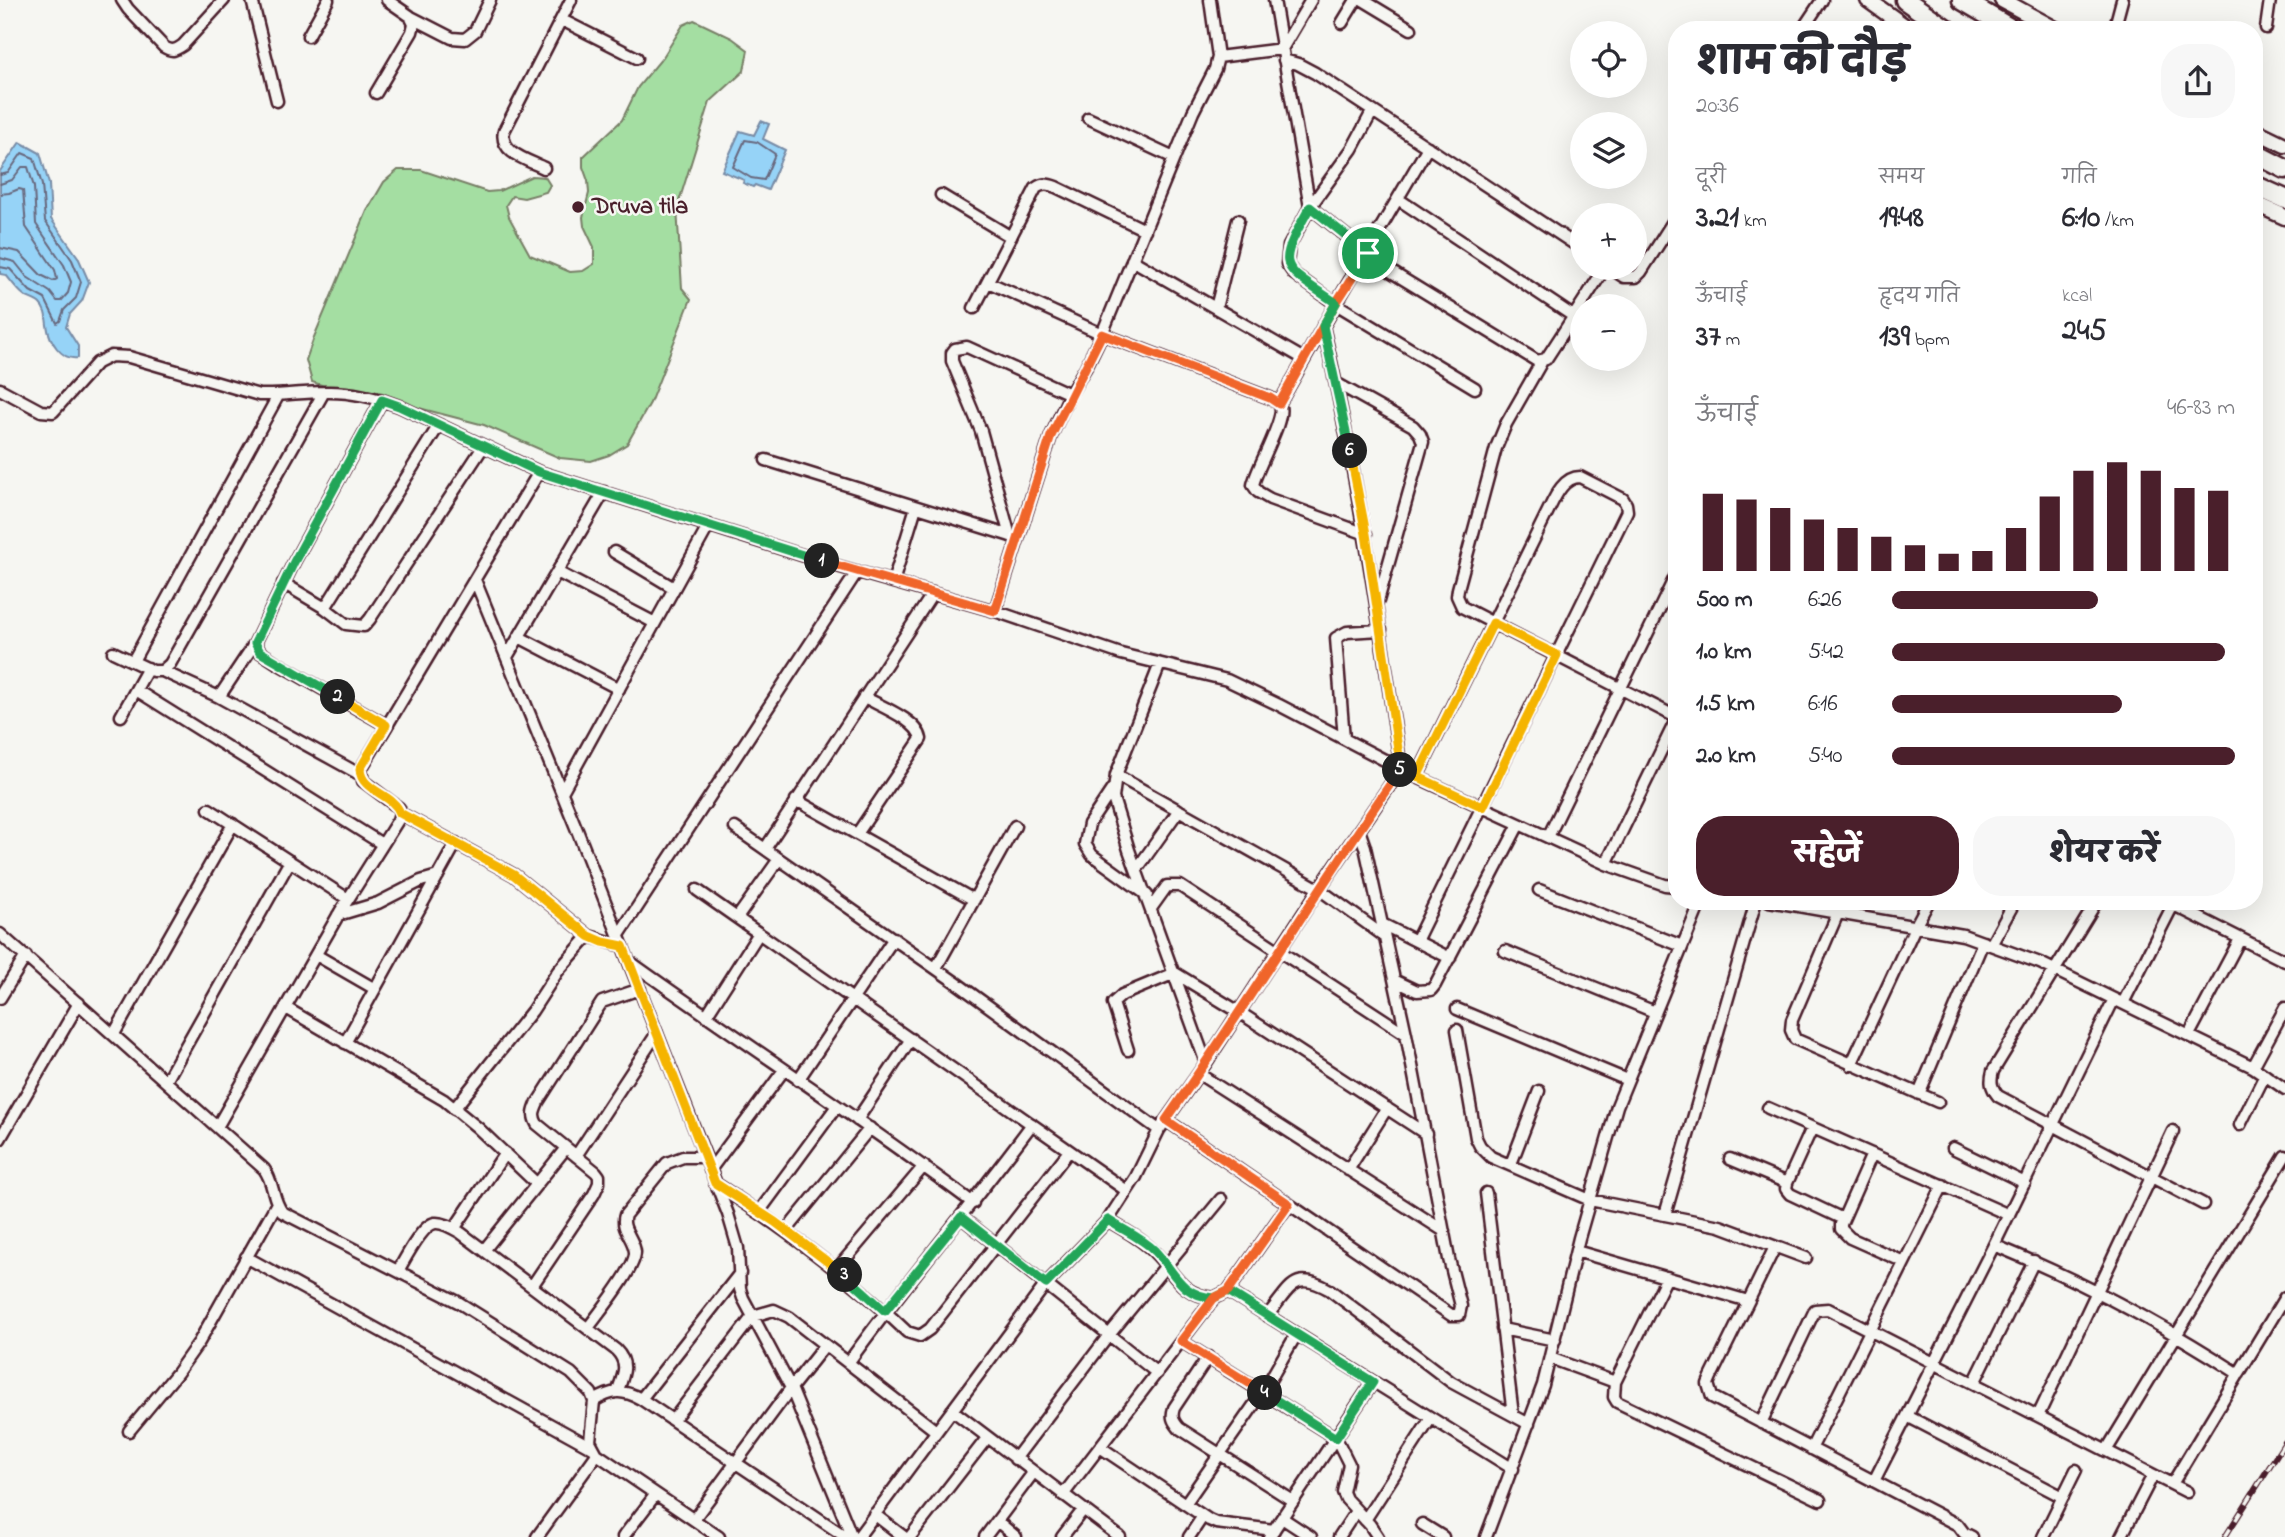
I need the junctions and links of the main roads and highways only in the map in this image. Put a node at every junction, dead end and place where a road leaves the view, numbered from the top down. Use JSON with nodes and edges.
{"nodes":[{"id":1,"x":1905,"y":0,"type":"edge"},
{"id":2,"x":1962,"y":0,"type":"edge"},
{"id":3,"x":1935,"y":21,"type":"edge"},
{"id":4,"x":1998,"y":21,"type":"edge"},
{"id":5,"x":2263,"y":158,"type":"edge"},
{"id":6,"x":2285,"y":169,"type":"edge"},
{"id":7,"x":2263,"y":189,"type":"edge"},
{"id":8,"x":2285,"y":200,"type":"edge"}],
"edges":[{"from":1,"to":3,"type":"highway"},
{"from":2,"to":4,"type":"highway"},
{"from":5,"to":6,"type":"highway"},
{"from":7,"to":8,"type":"highway"}]}
